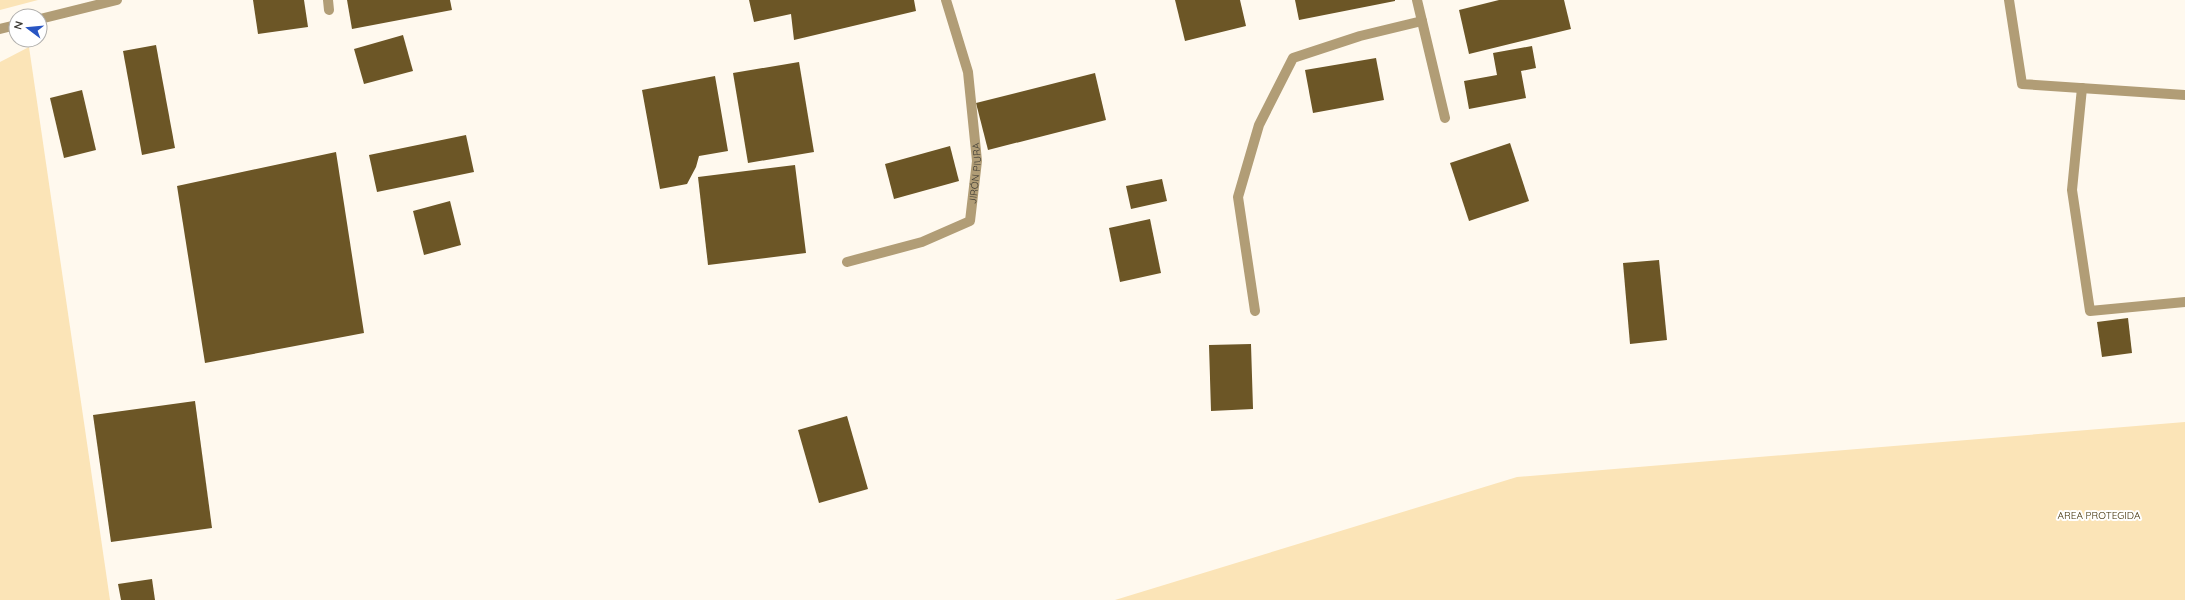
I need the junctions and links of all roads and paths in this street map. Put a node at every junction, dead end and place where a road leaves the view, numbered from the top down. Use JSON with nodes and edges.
{"nodes":[{"id":1,"x":117,"y":0,"type":"edge"},
{"id":2,"x":946,"y":0,"type":"edge"},
{"id":3,"x":1417,"y":0,"type":"edge"},
{"id":4,"x":2009,"y":0,"type":"edge"},
{"id":5,"x":48,"y":17,"type":"edge"},
{"id":6,"x":1422,"y":21,"type":"junction"},
{"id":7,"x":2082,"y":88,"type":"junction"},
{"id":8,"x":2185,"y":95,"type":"edge"},
{"id":9,"x":1445,"y":118,"type":"dead end"},
{"id":10,"x":847,"y":262,"type":"dead end"},
{"id":11,"x":2185,"y":302,"type":"edge"},
{"id":12,"x":1255,"y":311,"type":"dead end"}],
"edges":[{"from":1,"to":5,"type":"street"},
{"from":2,"to":10,"type":"street","name":"JIRÓN PIURA"},
{"from":3,"to":6,"type":"street"},
{"from":4,"to":7,"type":"street"},
{"from":6,"to":9,"type":"street"},
{"from":6,"to":12,"type":"street"},
{"from":7,"to":8,"type":"street"},
{"from":7,"to":11,"type":"street"}]}
